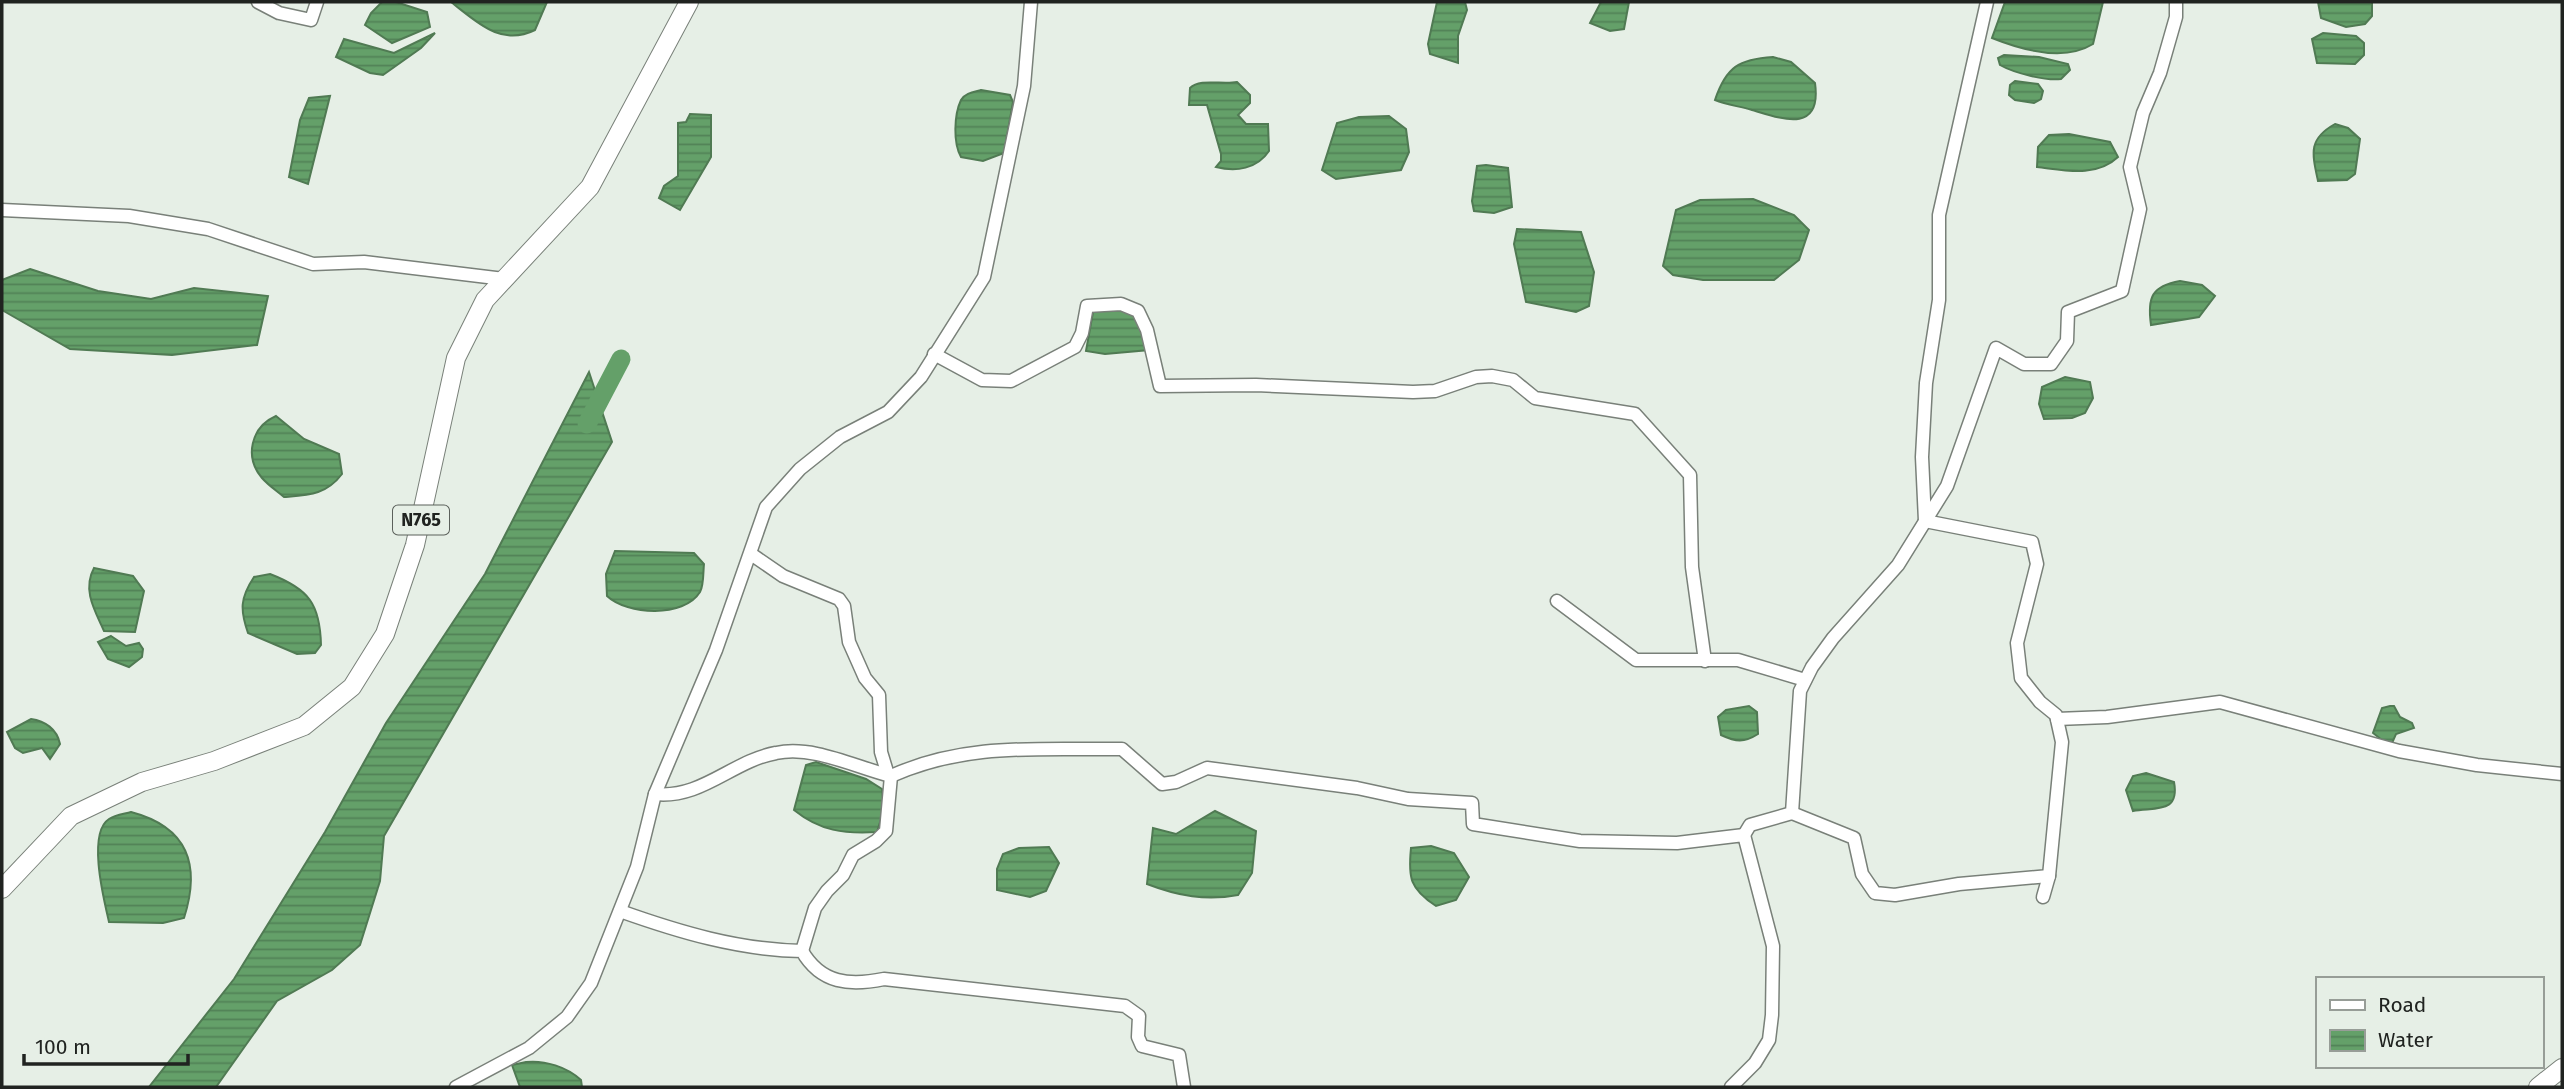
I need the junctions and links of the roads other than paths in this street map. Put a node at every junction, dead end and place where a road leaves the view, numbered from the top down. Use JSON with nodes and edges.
{"nodes":[{"id":1,"x":258,"y":2,"type":"edge"},
{"id":2,"x":317,"y":2,"type":"edge"},
{"id":3,"x":689,"y":2,"type":"edge"},
{"id":4,"x":1031,"y":2,"type":"edge"},
{"id":5,"x":1987,"y":2,"type":"edge"},
{"id":6,"x":2176,"y":2,"type":"edge"},
{"id":7,"x":2,"y":210,"type":"edge"},
{"id":8,"x":504,"y":279,"type":"junction"},
{"id":9,"x":934,"y":354,"type":"junction"},
{"id":10,"x":1925,"y":521,"type":"junction"},
{"id":11,"x":751,"y":554,"type":"junction"},
{"id":12,"x":1557,"y":601,"type":"dead end"},
{"id":13,"x":1705,"y":661,"type":"junction"},
{"id":14,"x":1805,"y":680,"type":"junction"},
{"id":15,"x":2057,"y":719,"type":"junction"},
{"id":16,"x":2562,"y":774,"type":"edge"},
{"id":17,"x":889,"y":776,"type":"junction"},
{"id":18,"x":655,"y":794,"type":"junction"},
{"id":19,"x":1792,"y":813,"type":"junction"},
{"id":20,"x":1744,"y":835,"type":"junction"},
{"id":21,"x":2049,"y":876,"type":"junction"},
{"id":22,"x":2,"y":889,"type":"edge"},
{"id":23,"x":2043,"y":897,"type":"dead end"},
{"id":24,"x":621,"y":911,"type":"junction"},
{"id":25,"x":802,"y":951,"type":"junction"},
{"id":26,"x":2562,"y":1068,"type":"edge"},
{"id":27,"x":456,"y":1087,"type":"edge"},
{"id":28,"x":1184,"y":1087,"type":"edge"},
{"id":29,"x":1731,"y":1087,"type":"edge"},
{"id":30,"x":2538,"y":1087,"type":"edge"}],
"edges":[{"from":1,"to":2,"type":"street"},
{"from":3,"to":8,"type":"highway","number":"N765"},
{"from":4,"to":9,"type":"street"},
{"from":5,"to":10,"type":"street"},
{"from":6,"to":10,"type":"street"},
{"from":7,"to":8,"type":"street"},
{"from":8,"to":22,"type":"highway","number":"N765"},
{"from":9,"to":11,"type":"street"},
{"from":9,"to":13,"type":"street"},
{"from":10,"to":14,"type":"street"},
{"from":10,"to":15,"type":"street"},
{"from":11,"to":17,"type":"street"},
{"from":11,"to":18,"type":"street"},
{"from":12,"to":13,"type":"street"},
{"from":13,"to":14,"type":"street"},
{"from":14,"to":19,"type":"street"},
{"from":15,"to":16,"type":"street"},
{"from":15,"to":21,"type":"street"},
{"from":17,"to":18,"type":"street"},
{"from":17,"to":20,"type":"street"},
{"from":17,"to":25,"type":"street"},
{"from":18,"to":24,"type":"street"},
{"from":19,"to":20,"type":"street"},
{"from":19,"to":21,"type":"street"},
{"from":20,"to":29,"type":"street"},
{"from":21,"to":23,"type":"street"},
{"from":24,"to":25,"type":"street"},
{"from":24,"to":27,"type":"street"},
{"from":25,"to":28,"type":"street"},
{"from":26,"to":30,"type":"highway"}]}
